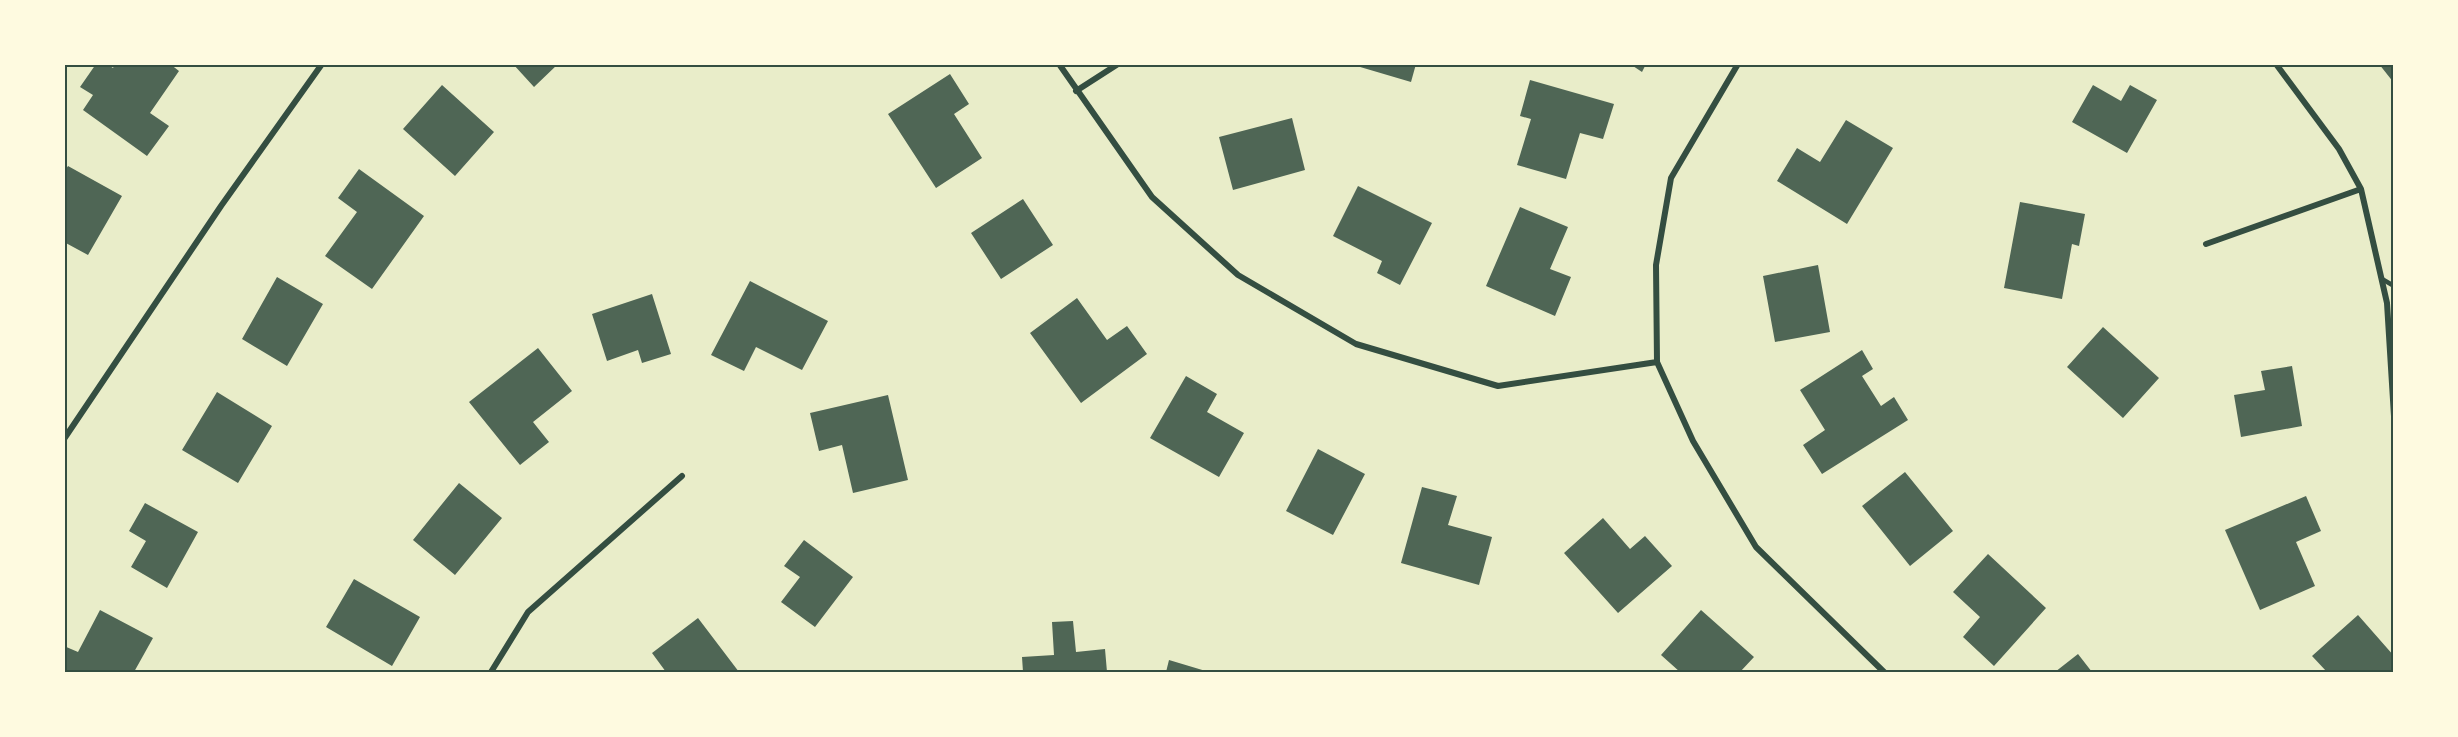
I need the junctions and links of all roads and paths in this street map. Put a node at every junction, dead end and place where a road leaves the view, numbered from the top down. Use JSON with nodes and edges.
{"nodes":[{"id":1,"x":322,"y":64,"type":"edge"},
{"id":2,"x":1059,"y":64,"type":"edge"},
{"id":3,"x":1118,"y":64,"type":"edge"},
{"id":4,"x":1738,"y":64,"type":"edge"},
{"id":5,"x":2276,"y":64,"type":"edge"},
{"id":6,"x":1076,"y":91,"type":"junction"},
{"id":7,"x":2361,"y":189,"type":"junction"},
{"id":8,"x":2206,"y":244,"type":"dead end"},
{"id":9,"x":2382,"y":279,"type":"junction"},
{"id":10,"x":2394,"y":286,"type":"edge"},
{"id":11,"x":1657,"y":362,"type":"junction"},
{"id":12,"x":2394,"y":416,"type":"edge"},
{"id":13,"x":64,"y":439,"type":"edge"},
{"id":14,"x":682,"y":476,"type":"dead end"},
{"id":15,"x":491,"y":672,"type":"edge"},
{"id":16,"x":1884,"y":672,"type":"edge"}],
"edges":[{"from":1,"to":13,"type":"street"},
{"from":2,"to":6,"type":"street"},
{"from":3,"to":6,"type":"street"},
{"from":4,"to":11,"type":"street"},
{"from":5,"to":7,"type":"street"},
{"from":6,"to":11,"type":"street"},
{"from":7,"to":8,"type":"street"},
{"from":7,"to":9,"type":"street"},
{"from":9,"to":10,"type":"lane"},
{"from":9,"to":12,"type":"street"},
{"from":11,"to":16,"type":"street"},
{"from":14,"to":15,"type":"street"}]}
